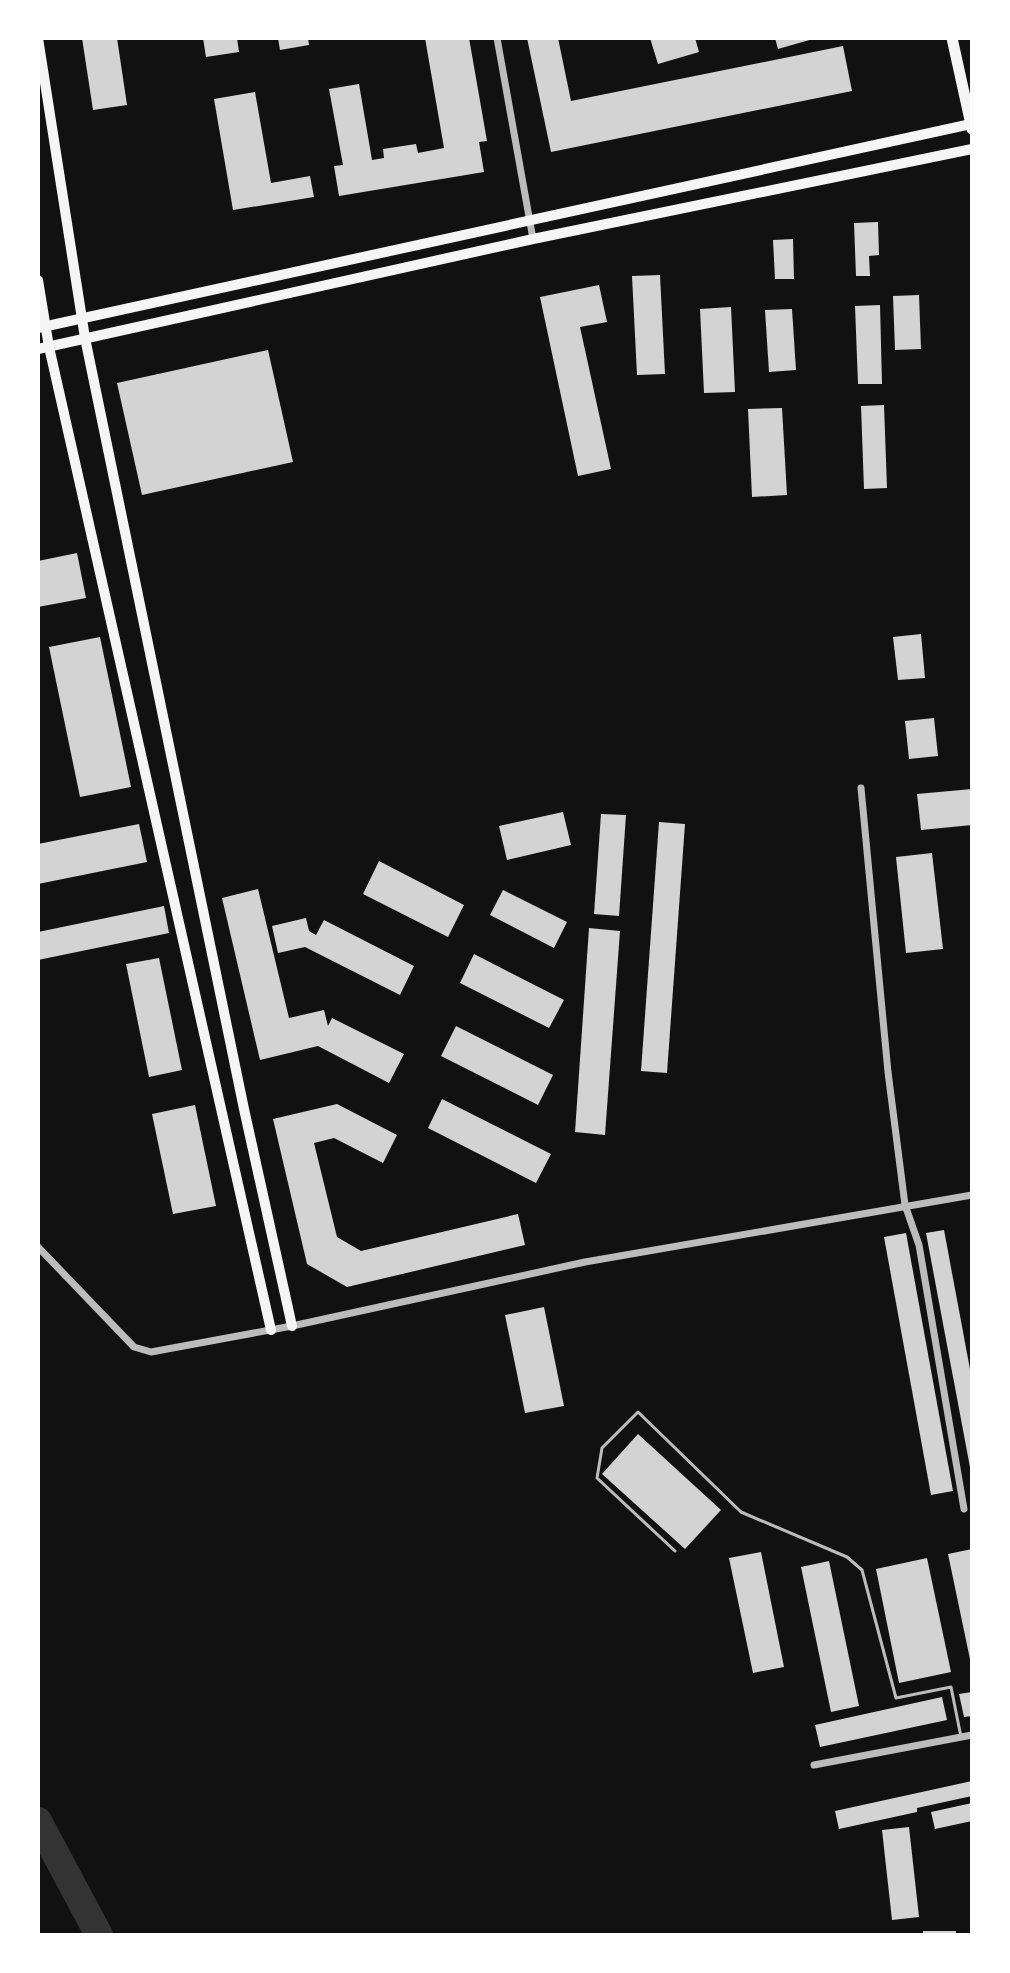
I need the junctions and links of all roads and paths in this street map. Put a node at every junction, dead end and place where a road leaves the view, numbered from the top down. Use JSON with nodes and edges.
{"nodes":[{"id":1,"x":38,"y":38,"type":"edge"},
{"id":2,"x":497,"y":38,"type":"edge"},
{"id":3,"x":952,"y":38,"type":"edge"},
{"id":4,"x":972,"y":126,"type":"edge"},
{"id":5,"x":972,"y":149,"type":"edge"},
{"id":6,"x":530,"y":220,"type":"junction"},
{"id":7,"x":533,"y":239,"type":"junction"},
{"id":8,"x":38,"y":280,"type":"edge"},
{"id":9,"x":82,"y":318,"type":"junction"},
{"id":10,"x":42,"y":327,"type":"edge"},
{"id":11,"x":85,"y":338,"type":"junction"},
{"id":12,"x":43,"y":348,"type":"edge"},
{"id":13,"x":861,"y":788,"type":"dead end"},
{"id":14,"x":972,"y":1195,"type":"edge"},
{"id":15,"x":905,"y":1205,"type":"junction"},
{"id":16,"x":38,"y":1247,"type":"edge"},
{"id":17,"x":292,"y":1326,"type":"junction"},
{"id":18,"x":271,"y":1330,"type":"junction"},
{"id":19,"x":964,"y":1509,"type":"dead end"},
{"id":20,"x":675,"y":1551,"type":"dead end"},
{"id":21,"x":972,"y":1735,"type":"edge"},
{"id":22,"x":961,"y":1737,"type":"junction"},
{"id":23,"x":814,"y":1765,"type":"dead end"}],
"edges":[{"from":1,"to":9,"type":"main road"},
{"from":2,"to":6,"type":"street"},
{"from":3,"to":4,"type":"main road"},
{"from":4,"to":6,"type":"main road"},
{"from":5,"to":7,"type":"main road"},
{"from":6,"to":7,"type":"street"},
{"from":6,"to":9,"type":"main road"},
{"from":7,"to":11,"type":"main road"},
{"from":8,"to":10,"type":"main road"},
{"from":9,"to":10,"type":"main road"},
{"from":9,"to":11,"type":"main road"},
{"from":10,"to":12,"type":"main road"},
{"from":11,"to":12,"type":"main road"},
{"from":11,"to":17,"type":"main road"},
{"from":12,"to":18,"type":"main road"},
{"from":13,"to":15,"type":"street"},
{"from":14,"to":15,"type":"street"},
{"from":15,"to":17,"type":"street"},
{"from":15,"to":19,"type":"street"},
{"from":16,"to":18,"type":"street"},
{"from":17,"to":18,"type":"street"},
{"from":20,"to":22,"type":"lane"},
{"from":21,"to":22,"type":"street"},
{"from":22,"to":23,"type":"street"}]}
